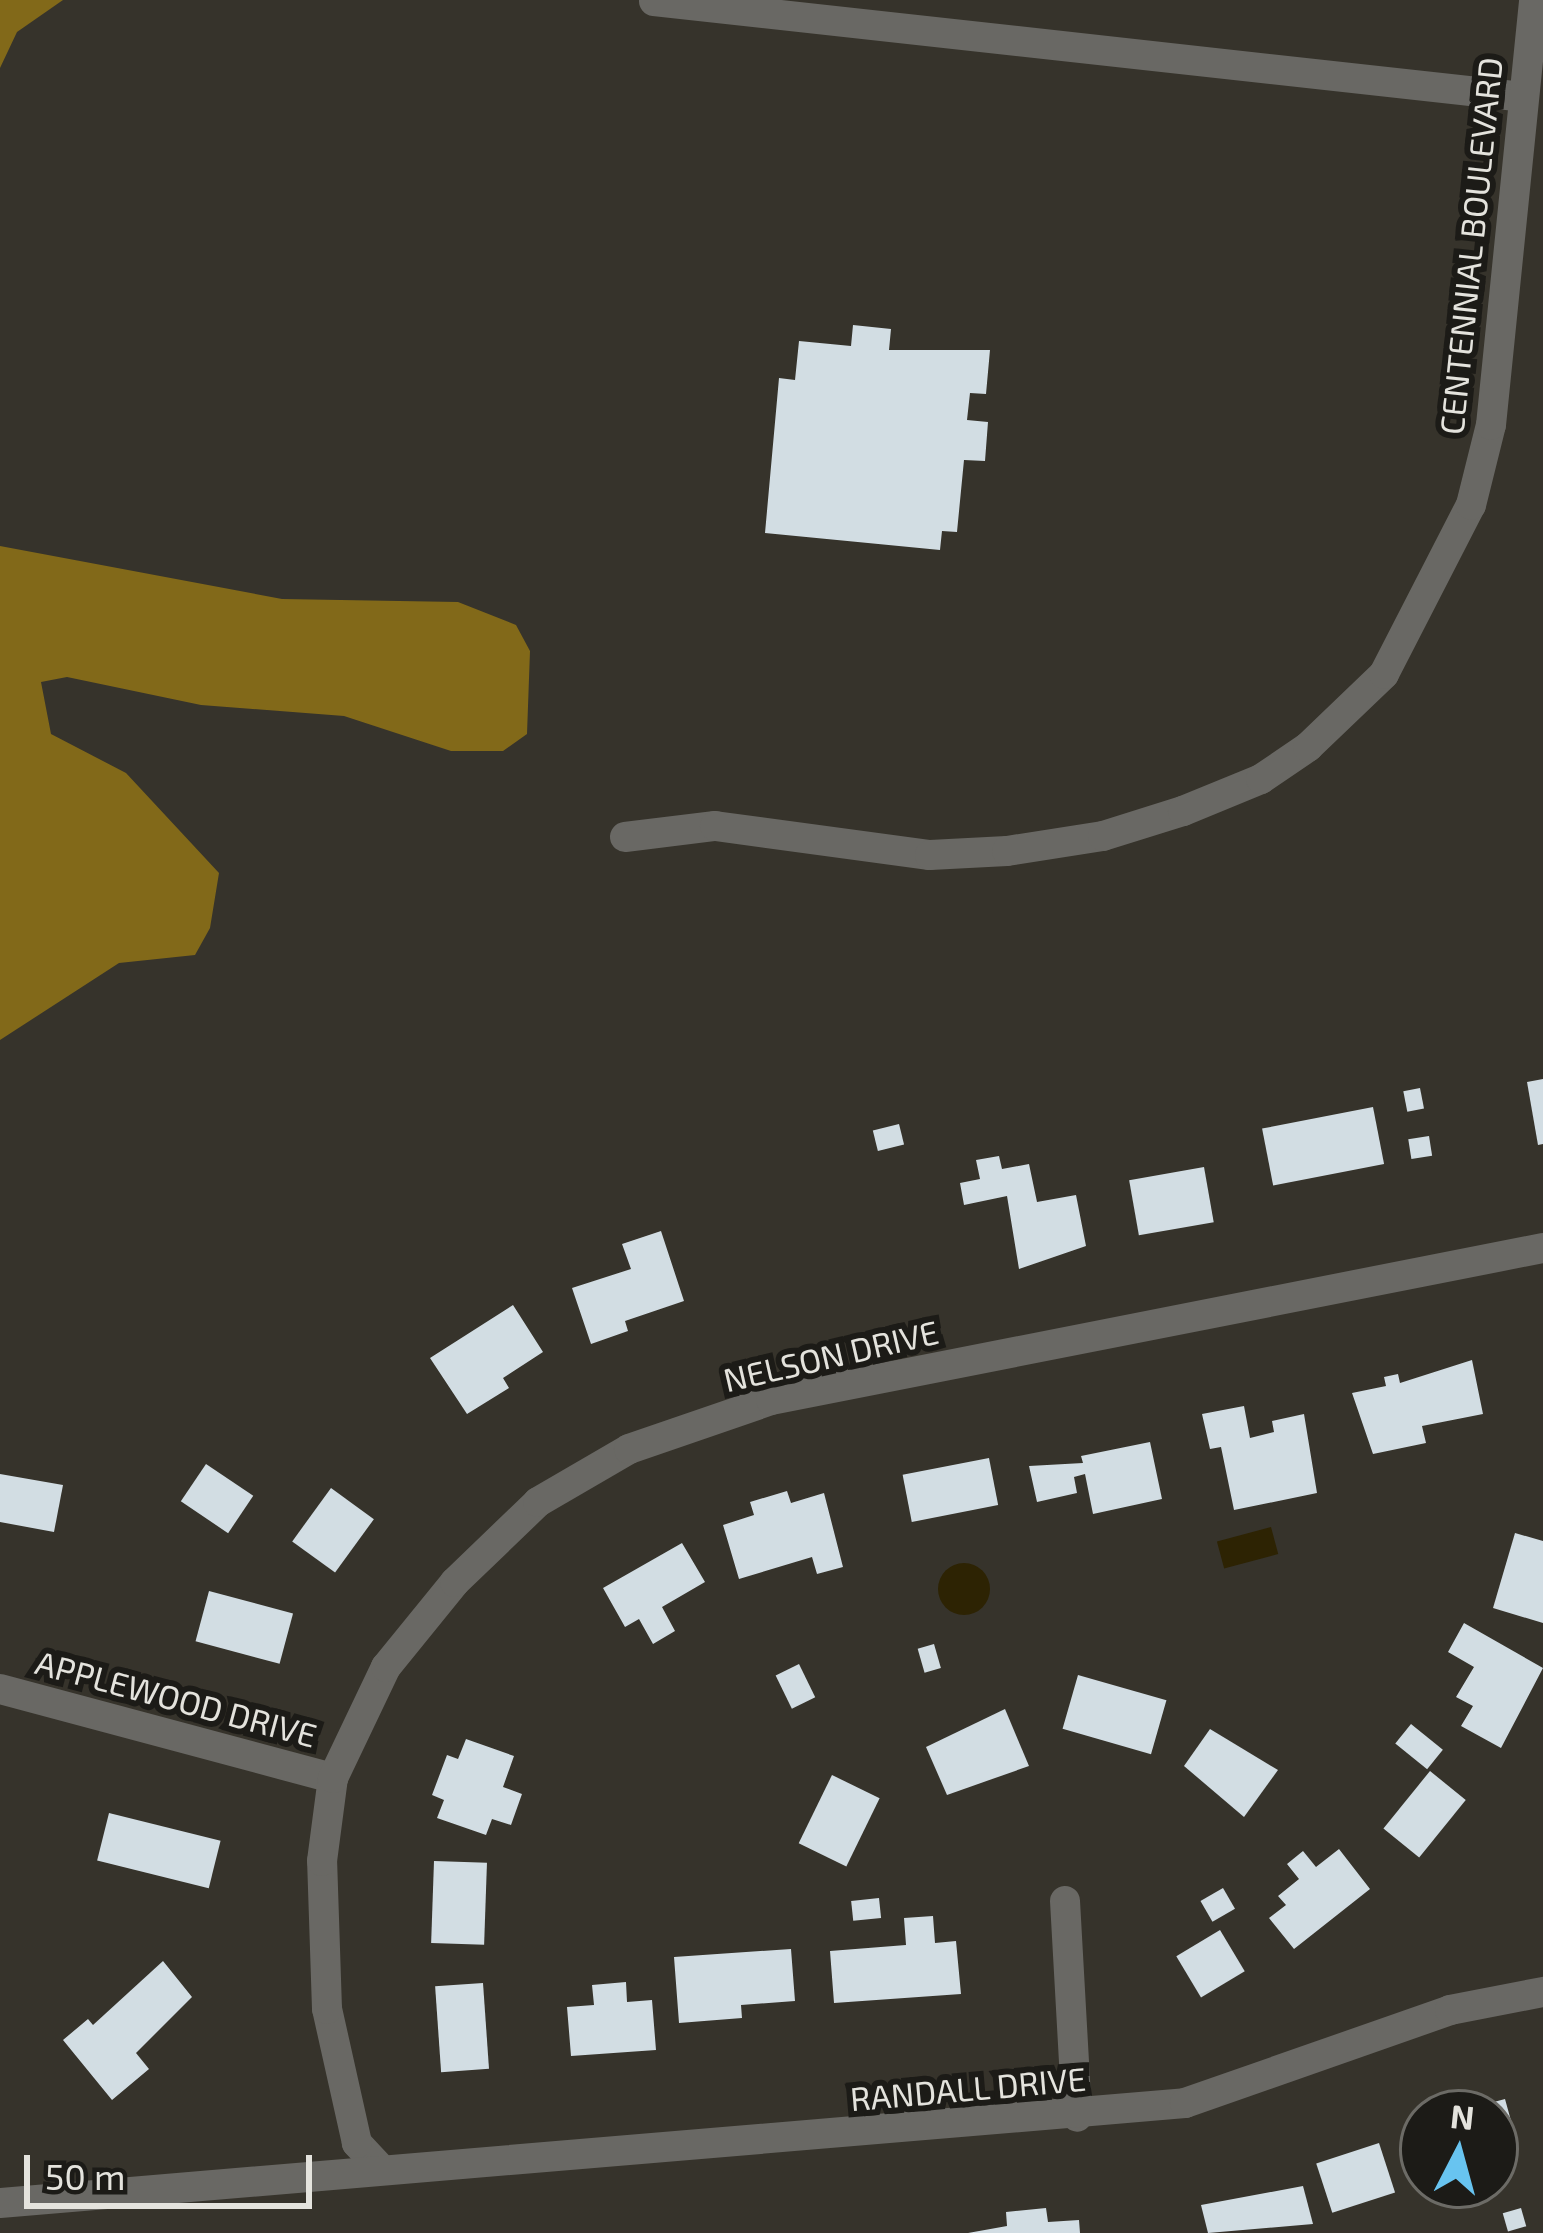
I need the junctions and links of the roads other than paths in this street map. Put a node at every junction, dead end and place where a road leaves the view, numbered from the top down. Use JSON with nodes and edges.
{"nodes":[{"id":1,"x":1534,"y":0,"type":"edge"},
{"id":2,"x":654,"y":1,"type":"edge"},
{"id":3,"x":1523,"y":98,"type":"junction"},
{"id":4,"x":626,"y":837,"type":"dead end"},
{"id":5,"x":1543,"y":1248,"type":"edge"},
{"id":6,"x":0,"y":1689,"type":"edge"},
{"id":7,"x":333,"y":1778,"type":"junction"},
{"id":8,"x":1065,"y":1901,"type":"dead end"},
{"id":9,"x":1543,"y":1976,"type":"edge"},
{"id":10,"x":1542,"y":1992,"type":"edge"},
{"id":11,"x":1077,"y":2117,"type":"junction"},
{"id":12,"x":382,"y":2170,"type":"junction"},
{"id":13,"x":0,"y":2204,"type":"edge"}],
"edges":[{"from":1,"to":3,"type":"street","name":"CENTENNIAL BOULEVARD"},
{"from":2,"to":3,"type":"street"},
{"from":3,"to":4,"type":"street","name":"CENTENNIAL BOULEVARD"},
{"from":5,"to":7,"type":"street","name":"NELSON DRIVE"},
{"from":6,"to":7,"type":"street","name":"APPLEWOOD DRIVE"},
{"from":7,"to":12,"type":"street","name":"NELSON DRIVE"},
{"from":8,"to":11,"type":"street"},
{"from":9,"to":10,"type":"street"},
{"from":10,"to":11,"type":"street","name":"RANDALL DRIVE"},
{"from":11,"to":12,"type":"street","name":"RANDALL DRIVE"},
{"from":12,"to":13,"type":"street","name":"RANDALL DRIVE"}]}
